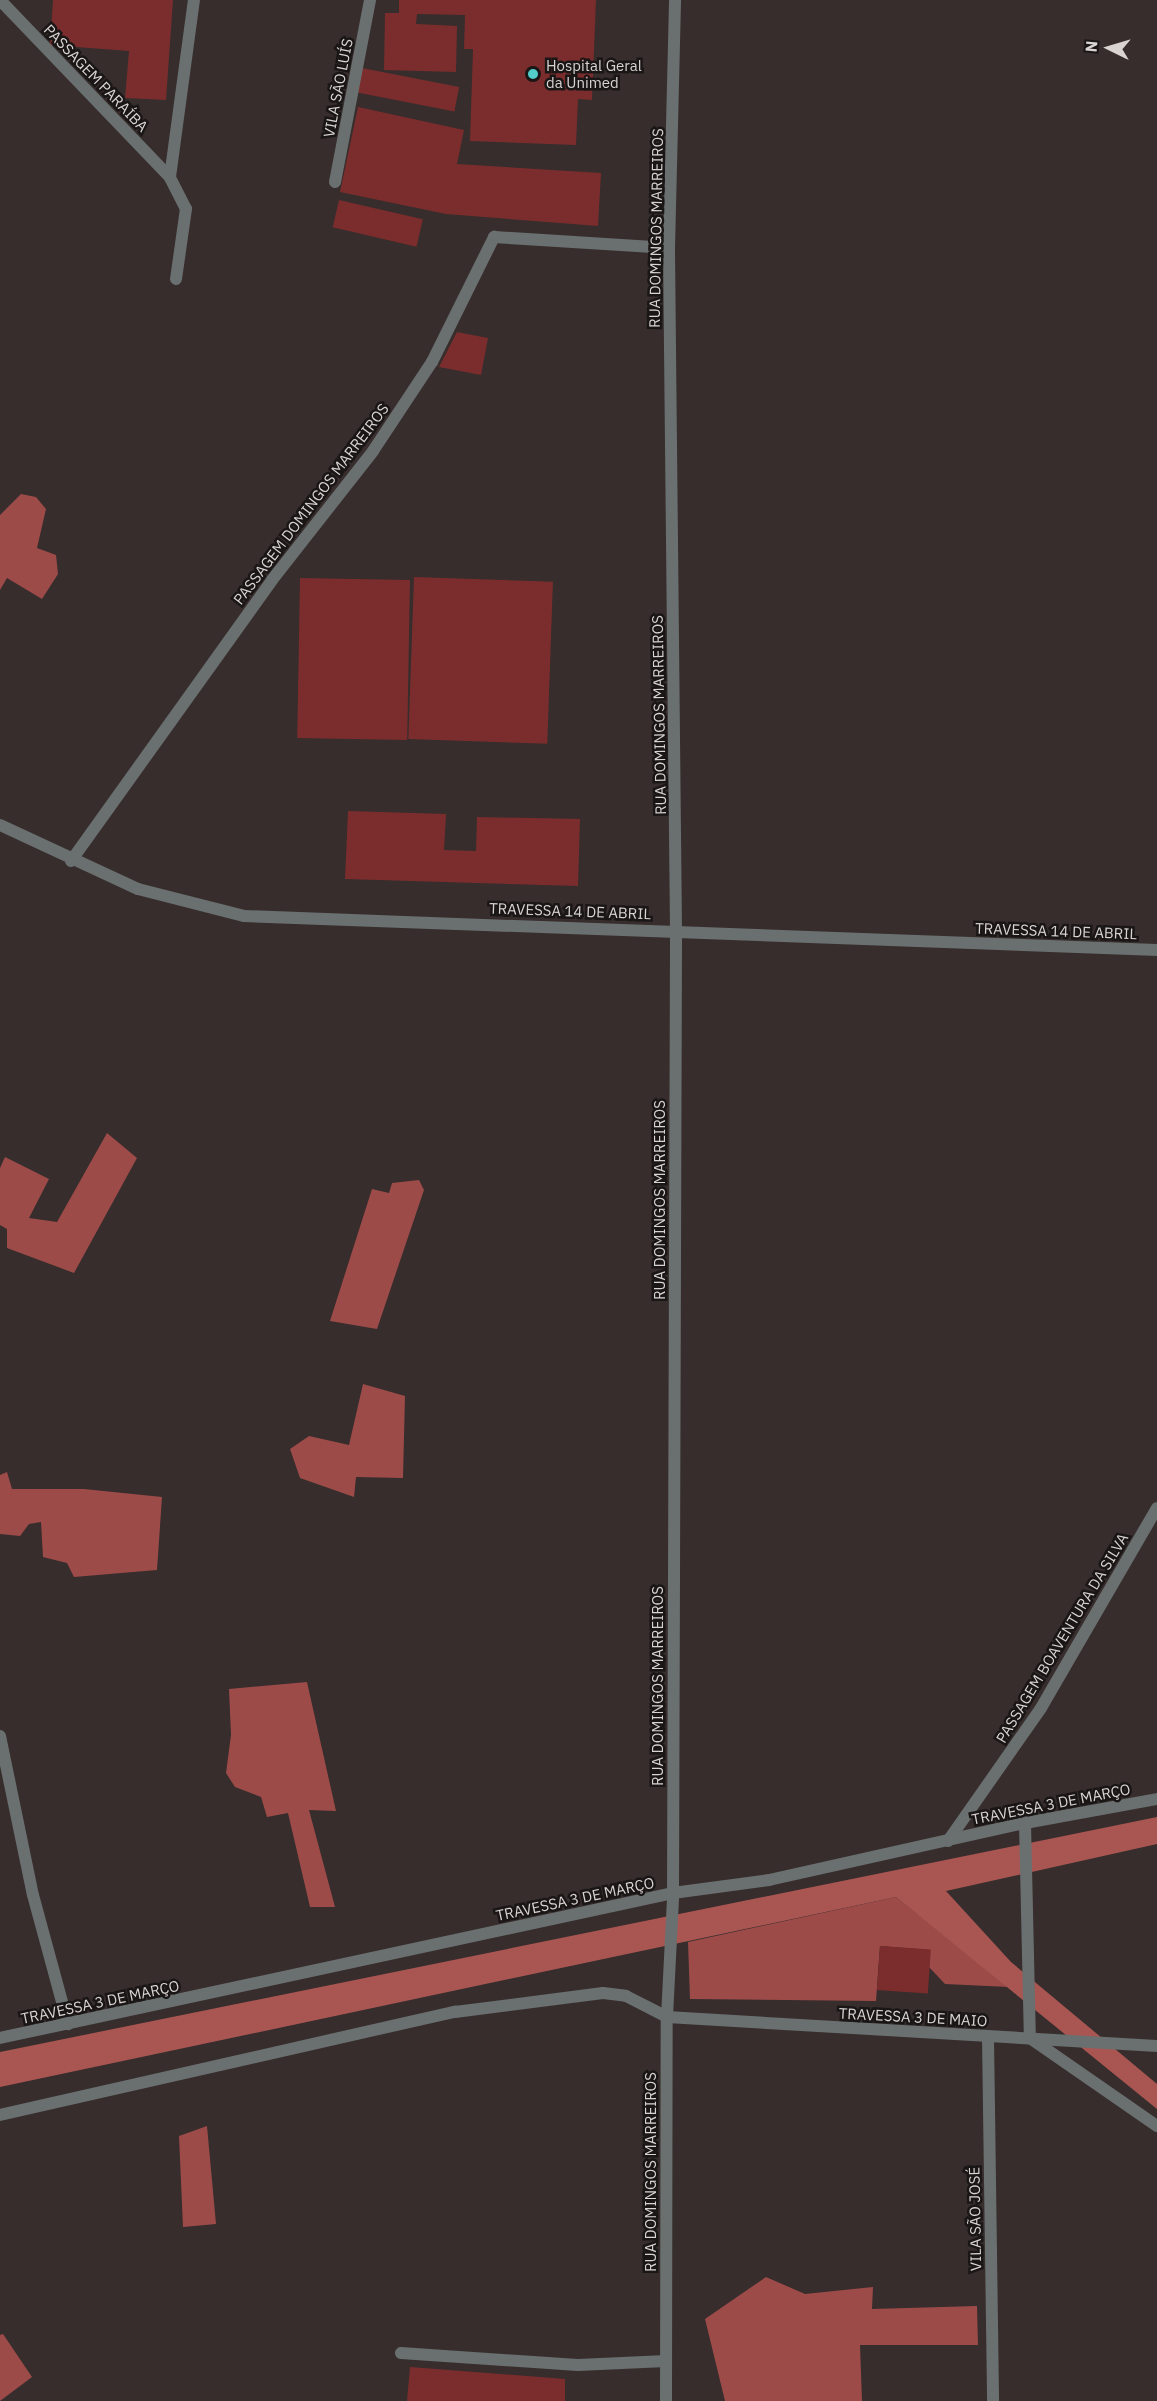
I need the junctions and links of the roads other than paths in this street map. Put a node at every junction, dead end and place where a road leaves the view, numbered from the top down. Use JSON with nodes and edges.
{"nodes":[{"id":1,"x":0,"y":0,"type":"edge"},
{"id":2,"x":194,"y":0,"type":"edge"},
{"id":3,"x":370,"y":0,"type":"edge"},
{"id":4,"x":675,"y":0,"type":"edge"},
{"id":5,"x":170,"y":177,"type":"junction"},
{"id":6,"x":335,"y":182,"type":"dead end"},
{"id":7,"x":669,"y":248,"type":"junction"},
{"id":8,"x":176,"y":279,"type":"dead end"},
{"id":9,"x":0,"y":825,"type":"edge"},
{"id":10,"x":72,"y":861,"type":"junction"},
{"id":11,"x":676,"y":930,"type":"junction"},
{"id":12,"x":1157,"y":950,"type":"edge"},
{"id":13,"x":1157,"y":1508,"type":"edge"},
{"id":14,"x":0,"y":1736,"type":"edge"},
{"id":15,"x":1157,"y":1799,"type":"edge"},
{"id":16,"x":1025,"y":1823,"type":"junction"},
{"id":17,"x":948,"y":1841,"type":"junction"},
{"id":18,"x":673,"y":1895,"type":"junction"},
{"id":19,"x":667,"y":2017,"type":"junction"},
{"id":20,"x":68,"y":2024,"type":"junction"},
{"id":21,"x":988,"y":2037,"type":"junction"},
{"id":22,"x":0,"y":2038,"type":"edge"},
{"id":23,"x":1030,"y":2038,"type":"junction"},
{"id":24,"x":1157,"y":2046,"type":"edge"},
{"id":25,"x":0,"y":2115,"type":"edge"},
{"id":26,"x":1157,"y":2126,"type":"edge"},
{"id":27,"x":401,"y":2353,"type":"dead end"},
{"id":28,"x":666,"y":2361,"type":"junction"},
{"id":29,"x":666,"y":2401,"type":"edge"},
{"id":30,"x":993,"y":2401,"type":"edge"}],
"edges":[{"from":1,"to":5,"type":"street","name":"PASSAGEM PARAÍBA"},
{"from":2,"to":5,"type":"street"},
{"from":3,"to":6,"type":"street","name":"VILA SÃO LUÍS"},
{"from":4,"to":7,"type":"street","name":"RUA DOMINGOS MARREIROS"},
{"from":5,"to":8,"type":"street","name":"PASSAGEM PARAÍBA"},
{"from":7,"to":10,"type":"street","name":"PASSAGEM DOMINGOS MARREIROS"},
{"from":7,"to":11,"type":"street","name":"RUA DOMINGOS MARREIROS"},
{"from":9,"to":10,"type":"street","name":"TRAVESSA 14 DE ABRIL"},
{"from":10,"to":11,"type":"street","name":"TRAVESSA 14 DE ABRIL"},
{"from":11,"to":12,"type":"street","name":"TRAVESSA 14 DE ABRIL"},
{"from":11,"to":18,"type":"street","name":"RUA DOMINGOS MARREIROS"},
{"from":13,"to":17,"type":"street","name":"PASSAGEM BOAVENTURA DA SILVA"},
{"from":14,"to":20,"type":"street"},
{"from":15,"to":16,"type":"street","name":"TRAVESSA 3 DE MARÇO"},
{"from":16,"to":17,"type":"street","name":"TRAVESSA 3 DE MARÇO"},
{"from":16,"to":23,"type":"street"},
{"from":17,"to":18,"type":"street","name":"TRAVESSA 3 DE MARÇO"},
{"from":18,"to":19,"type":"street","name":"RUA DOMINGOS MARREIROS"},
{"from":18,"to":20,"type":"street","name":"TRAVESSA 3 DE MARÇO"},
{"from":19,"to":21,"type":"street","name":"TRAVESSA 3 DE MAIO"},
{"from":19,"to":25,"type":"street"},
{"from":19,"to":28,"type":"street","name":"RUA DOMINGOS MARREIROS"},
{"from":20,"to":22,"type":"street","name":"TRAVESSA 3 DE MARÇO"},
{"from":21,"to":23,"type":"street","name":"TRAVESSA 3 DE MAIO"},
{"from":21,"to":30,"type":"street","name":"VILA SÃO JOSÉ"},
{"from":23,"to":24,"type":"street","name":"TRAVESSA 3 DE MAIO"},
{"from":23,"to":26,"type":"street"},
{"from":27,"to":28,"type":"street"},
{"from":28,"to":29,"type":"street","name":"RUA DOMINGOS MARREIROS"}]}
